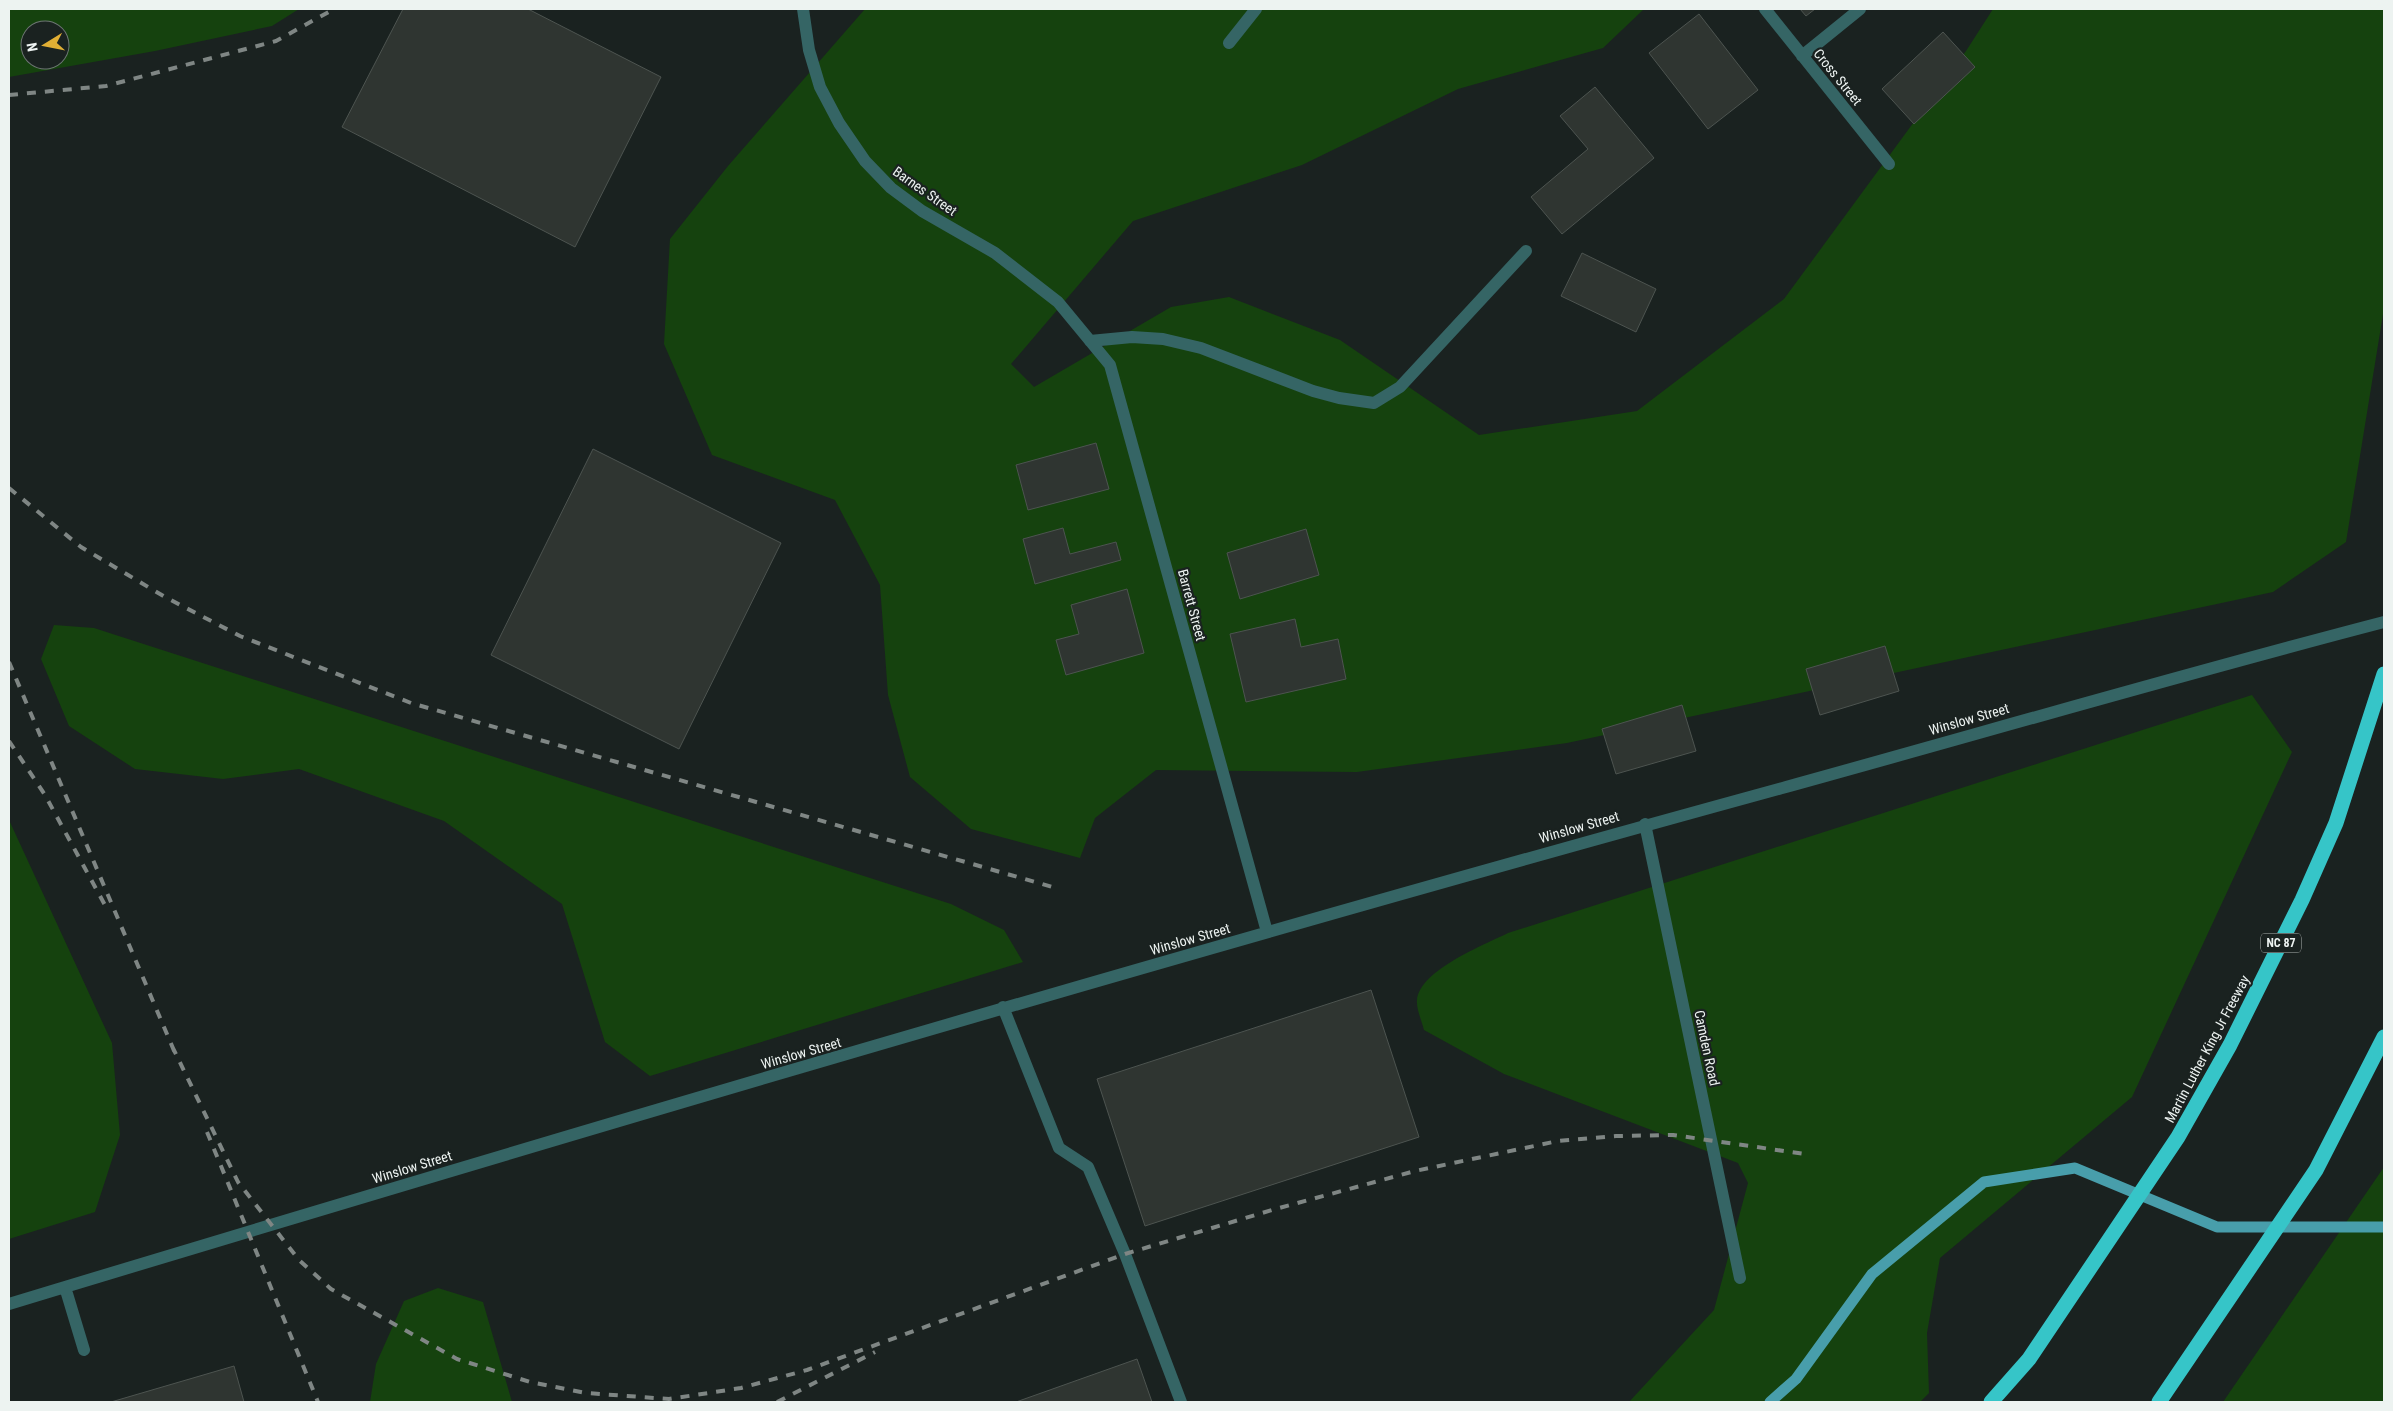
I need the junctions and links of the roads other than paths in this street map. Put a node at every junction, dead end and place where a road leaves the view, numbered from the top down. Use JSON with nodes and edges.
{"nodes":[{"id":1,"x":803,"y":9,"type":"edge"},
{"id":2,"x":1256,"y":9,"type":"edge"},
{"id":3,"x":1765,"y":9,"type":"edge"},
{"id":4,"x":1860,"y":9,"type":"edge"},
{"id":5,"x":1229,"y":44,"type":"dead end"},
{"id":6,"x":1802,"y":56,"type":"junction"},
{"id":7,"x":1888,"y":164,"type":"dead end"},
{"id":8,"x":1526,"y":251,"type":"dead end"},
{"id":9,"x":1058,"y":302,"type":"joint"},
{"id":10,"x":1090,"y":341,"type":"junction"},
{"id":11,"x":2384,"y":622,"type":"edge"},
{"id":12,"x":2384,"y":674,"type":"edge"},
{"id":13,"x":1645,"y":824,"type":"junction"},
{"id":14,"x":1266,"y":932,"type":"junction"},
{"id":15,"x":1003,"y":1007,"type":"junction"},
{"id":16,"x":2384,"y":1037,"type":"edge"},
{"id":17,"x":1740,"y":1278,"type":"dead end"},
{"id":18,"x":65,"y":1287,"type":"junction"},
{"id":19,"x":9,"y":1304,"type":"edge"},
{"id":20,"x":84,"y":1350,"type":"dead end"},
{"id":21,"x":1180,"y":1402,"type":"edge"},
{"id":22,"x":1990,"y":1402,"type":"edge"},
{"id":23,"x":2159,"y":1402,"type":"edge"}],
"edges":[{"from":1,"to":9,"type":"street","name":"Barnes Street"},
{"from":2,"to":5,"type":"street"},
{"from":3,"to":6,"type":"street","name":"Cross Street"},
{"from":4,"to":6,"type":"street"},
{"from":6,"to":7,"type":"street","name":"Cross Street"},
{"from":8,"to":10,"type":"street"},
{"from":9,"to":10,"type":"street","name":"Barrett Street"},
{"from":10,"to":14,"type":"street","name":"Barrett Street"},
{"from":11,"to":13,"type":"street","name":"Winslow Street"},
{"from":12,"to":22,"type":"highway","name":"Martin Luther King Jr Freeway","number":"NC 87"},
{"from":13,"to":14,"type":"street","name":"Winslow Street"},
{"from":13,"to":17,"type":"street","name":"Camden Road"},
{"from":14,"to":15,"type":"street","name":"Winslow Street"},
{"from":15,"to":18,"type":"street","name":"Winslow Street"},
{"from":15,"to":21,"type":"street"},
{"from":16,"to":23,"type":"highway"},
{"from":18,"to":19,"type":"street","name":"Winslow Street"},
{"from":18,"to":20,"type":"street"}]}
